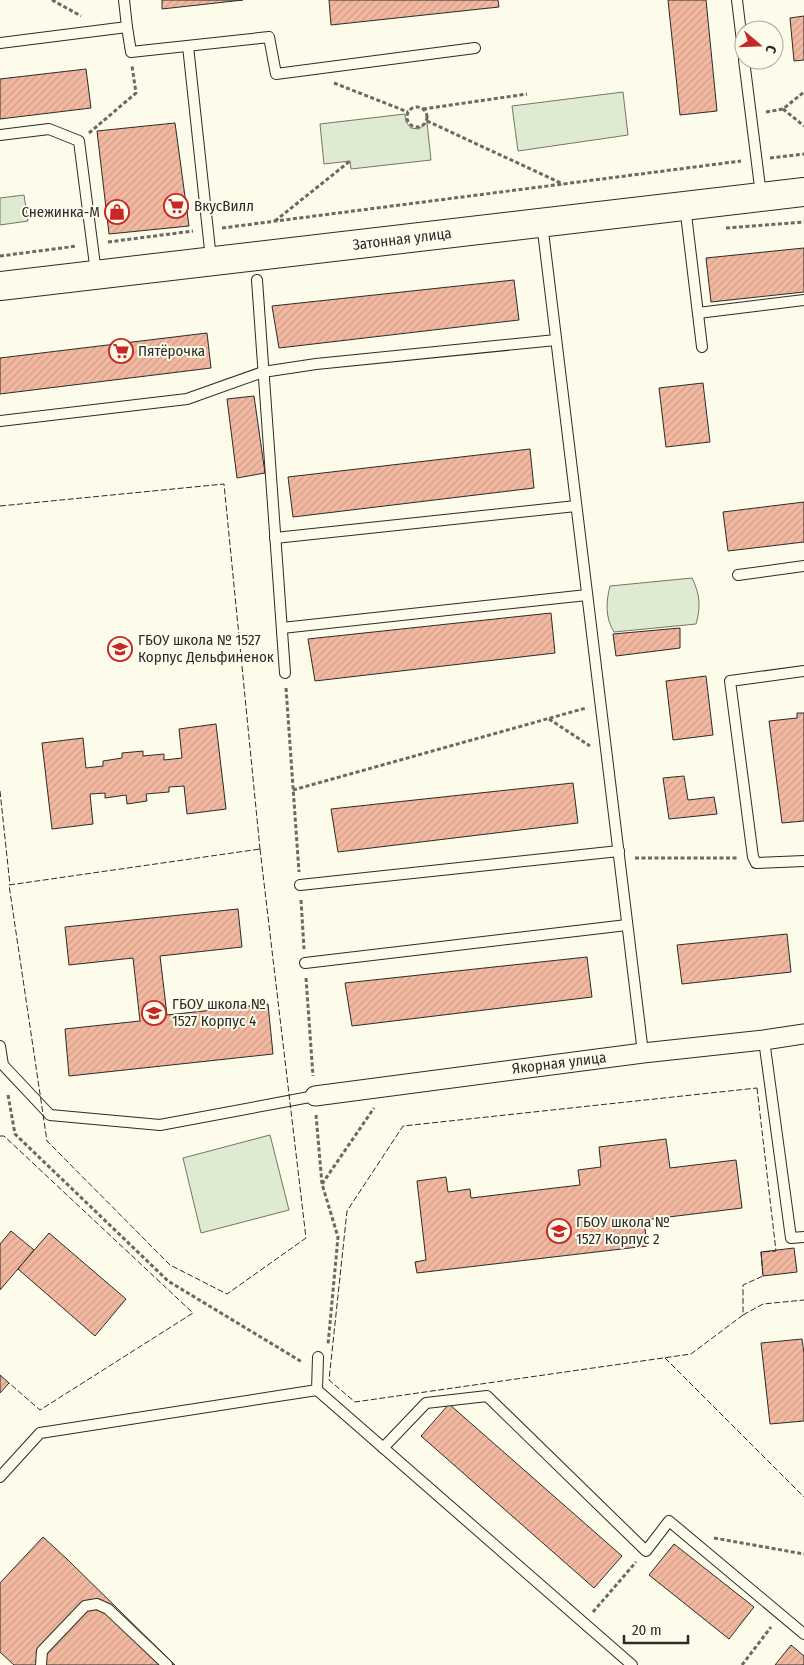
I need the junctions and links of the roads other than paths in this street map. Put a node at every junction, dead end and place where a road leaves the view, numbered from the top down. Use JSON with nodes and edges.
{"nodes":[{"id":1,"x":124,"y":0,"type":"edge"},
{"id":2,"x":737,"y":0,"type":"edge"},
{"id":3,"x":739,"y":20,"type":"edge"},
{"id":4,"x":127,"y":27,"type":"junction"},
{"id":5,"x":0,"y":43,"type":"edge"},
{"id":6,"x":188,"y":46,"type":"junction"},
{"id":7,"x":474,"y":48,"type":"dead end"},
{"id":8,"x":745,"y":70,"type":"edge"},
{"id":9,"x":0,"y":135,"type":"edge"},
{"id":10,"x":804,"y":192,"type":"edge"},
{"id":11,"x":761,"y":196,"type":"junction"},
{"id":12,"x":685,"y":205,"type":"junction"},
{"id":13,"x":542,"y":222,"type":"junction"},
{"id":14,"x":211,"y":261,"type":"junction"},
{"id":15,"x":96,"y":274,"type":"junction"},
{"id":16,"x":257,"y":280,"type":"dead end"},
{"id":17,"x":0,"y":286,"type":"edge"},
{"id":18,"x":804,"y":300,"type":"edge"},
{"id":19,"x":698,"y":313,"type":"junction"},
{"id":20,"x":556,"y":340,"type":"junction"},
{"id":21,"x":702,"y":347,"type":"dead end"},
{"id":22,"x":264,"y":372,"type":"junction"},
{"id":23,"x":0,"y":422,"type":"edge"},
{"id":24,"x":576,"y":506,"type":"junction"},
{"id":25,"x":275,"y":538,"type":"junction"},
{"id":26,"x":804,"y":566,"type":"edge"},
{"id":27,"x":738,"y":575,"type":"dead end"},
{"id":28,"x":587,"y":595,"type":"junction"},
{"id":29,"x":282,"y":628,"type":"junction"},
{"id":30,"x":804,"y":671,"type":"edge"},
{"id":31,"x":285,"y":673,"type":"dead end"},
{"id":32,"x":619,"y":855,"type":"junction"},
{"id":33,"x":804,"y":861,"type":"edge"},
{"id":34,"x":300,"y":885,"type":"dead end"},
{"id":35,"x":627,"y":925,"type":"junction"},
{"id":36,"x":305,"y":963,"type":"dead end"},
{"id":37,"x":804,"y":1034,"type":"edge"},
{"id":38,"x":764,"y":1040,"type":"junction"},
{"id":39,"x":0,"y":1046,"type":"edge"},
{"id":40,"x":643,"y":1052,"type":"junction"},
{"id":41,"x":315,"y":1096,"type":"joint"},
{"id":42,"x":804,"y":1237,"type":"edge"},
{"id":43,"x":318,"y":1357,"type":"road end"},
{"id":44,"x":317,"y":1390,"type":"junction"},
{"id":45,"x":383,"y":1448,"type":"junction"},
{"id":46,"x":0,"y":1477,"type":"edge"},
{"id":47,"x":804,"y":1634,"type":"edge"},
{"id":48,"x":42,"y":1665,"type":"edge"},
{"id":49,"x":167,"y":1665,"type":"edge"},
{"id":50,"x":632,"y":1665,"type":"edge"}],
"edges":[{"from":1,"to":4,"type":"lane"},
{"from":2,"to":3,"type":"lane"},
{"from":4,"to":5,"type":"lane"},
{"from":4,"to":6,"type":"lane"},
{"from":6,"to":7,"type":"lane"},
{"from":6,"to":14,"type":"lane"},
{"from":8,"to":11,"type":"lane"},
{"from":9,"to":15,"type":"lane"},
{"from":10,"to":11,"type":"street","name":"Затонная улица"},
{"from":11,"to":12,"type":"street","name":"Затонная улица"},
{"from":12,"to":13,"type":"street","name":"Затонная улица"},
{"from":12,"to":19,"type":"lane"},
{"from":13,"to":14,"type":"street","name":"Затонная улица"},
{"from":13,"to":20,"type":"lane"},
{"from":14,"to":15,"type":"street","name":"Затонная улица"},
{"from":15,"to":17,"type":"street","name":"Затонная улица"},
{"from":16,"to":22,"type":"lane"},
{"from":18,"to":19,"type":"lane"},
{"from":19,"to":21,"type":"lane"},
{"from":20,"to":22,"type":"lane"},
{"from":20,"to":24,"type":"lane"},
{"from":22,"to":23,"type":"lane"},
{"from":22,"to":25,"type":"lane"},
{"from":24,"to":25,"type":"lane"},
{"from":24,"to":28,"type":"lane"},
{"from":25,"to":29,"type":"lane"},
{"from":26,"to":27,"type":"lane"},
{"from":28,"to":29,"type":"lane"},
{"from":28,"to":32,"type":"lane"},
{"from":29,"to":31,"type":"lane"},
{"from":30,"to":33,"type":"lane"},
{"from":32,"to":34,"type":"lane"},
{"from":32,"to":35,"type":"lane"},
{"from":35,"to":36,"type":"lane"},
{"from":35,"to":40,"type":"lane"},
{"from":37,"to":38,"type":"street","name":"Якорная улица"},
{"from":38,"to":40,"type":"street","name":"Якорная улица"},
{"from":38,"to":42,"type":"lane"},
{"from":39,"to":41,"type":"lane"},
{"from":40,"to":41,"type":"street","name":"Якорная улица"},
{"from":43,"to":44,"type":"lane"},
{"from":44,"to":45,"type":"lane"},
{"from":44,"to":46,"type":"lane"},
{"from":45,"to":47,"type":"lane"},
{"from":45,"to":50,"type":"lane"},
{"from":48,"to":49,"type":"lane"}]}
